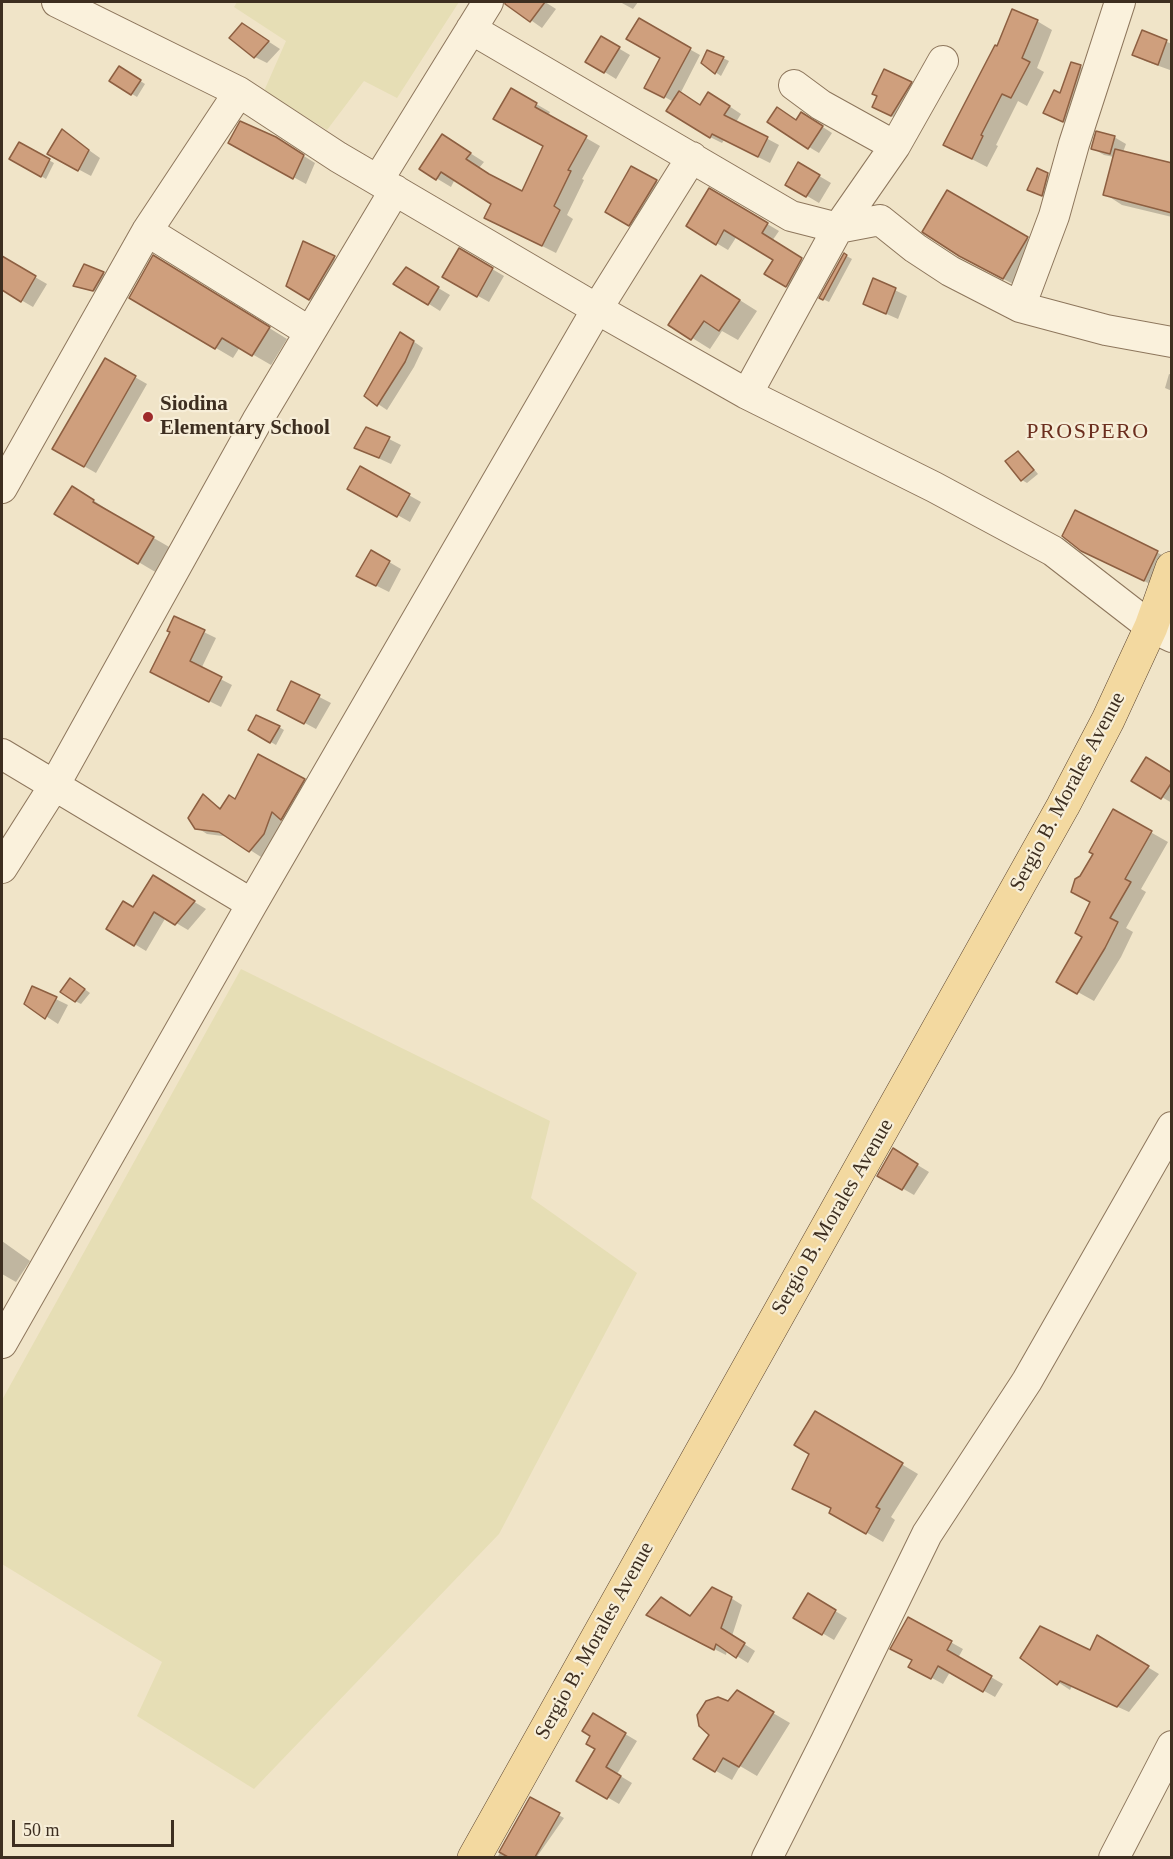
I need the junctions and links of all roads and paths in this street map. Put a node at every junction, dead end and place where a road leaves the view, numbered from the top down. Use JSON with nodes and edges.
{"nodes":[{"id":1,"x":57,"y":2,"type":"edge"},
{"id":2,"x":488,"y":2,"type":"edge"},
{"id":3,"x":1120,"y":2,"type":"edge"},
{"id":4,"x":471,"y":29,"type":"junction"},
{"id":5,"x":943,"y":61,"type":"dead end"},
{"id":6,"x":794,"y":84,"type":"dead end"},
{"id":7,"x":239,"y":92,"type":"junction"},
{"id":8,"x":895,"y":146,"type":"junction"},
{"id":9,"x":692,"y":157,"type":"junction"},
{"id":10,"x":386,"y":185,"type":"junction"},
{"id":11,"x":837,"y":228,"type":"junction"},
{"id":12,"x":147,"y":231,"type":"junction"},
{"id":13,"x":1020,"y":307,"type":"junction"},
{"id":14,"x":597,"y":309,"type":"junction"},
{"id":15,"x":310,"y":332,"type":"junction"},
{"id":16,"x":1172,"y":342,"type":"edge"},
{"id":17,"x":747,"y":394,"type":"junction"},
{"id":18,"x":2,"y":488,"type":"edge"},
{"id":19,"x":1172,"y":568,"type":"edge"},
{"id":20,"x":1161,"y":632,"type":"edge"},
{"id":21,"x":2,"y":754,"type":"edge"},
{"id":22,"x":54,"y":786,"type":"junction"},
{"id":23,"x":2,"y":868,"type":"edge"},
{"id":24,"x":252,"y":904,"type":"junction"},
{"id":25,"x":1172,"y":1127,"type":"edge"},
{"id":26,"x":2,"y":1343,"type":"edge"},
{"id":27,"x":1172,"y":1746,"type":"edge"},
{"id":28,"x":474,"y":1857,"type":"edge"},
{"id":29,"x":766,"y":1857,"type":"edge"},
{"id":30,"x":1114,"y":1857,"type":"edge"}],
"edges":[{"from":1,"to":7,"type":"street"},
{"from":2,"to":4,"type":"street"},
{"from":3,"to":13,"type":"street"},
{"from":4,"to":9,"type":"street"},
{"from":4,"to":10,"type":"street"},
{"from":5,"to":8,"type":"street"},
{"from":6,"to":8,"type":"street"},
{"from":7,"to":10,"type":"street"},
{"from":7,"to":12,"type":"street"},
{"from":8,"to":11,"type":"street"},
{"from":9,"to":11,"type":"street"},
{"from":9,"to":14,"type":"street"},
{"from":10,"to":14,"type":"street"},
{"from":10,"to":15,"type":"street"},
{"from":11,"to":13,"type":"street"},
{"from":11,"to":17,"type":"street"},
{"from":12,"to":15,"type":"street"},
{"from":12,"to":18,"type":"street"},
{"from":13,"to":16,"type":"street"},
{"from":14,"to":17,"type":"street"},
{"from":14,"to":24,"type":"street"},
{"from":15,"to":22,"type":"street"},
{"from":17,"to":20,"type":"street"},
{"from":19,"to":20,"type":"main road","name":"Sergio B. Morales Avenue"},
{"from":20,"to":28,"type":"main road","name":"Sergio B. Morales Avenue"},
{"from":21,"to":22,"type":"street"},
{"from":22,"to":23,"type":"street"},
{"from":22,"to":24,"type":"street"},
{"from":24,"to":26,"type":"street"},
{"from":25,"to":29,"type":"street"},
{"from":27,"to":30,"type":"street"}]}
